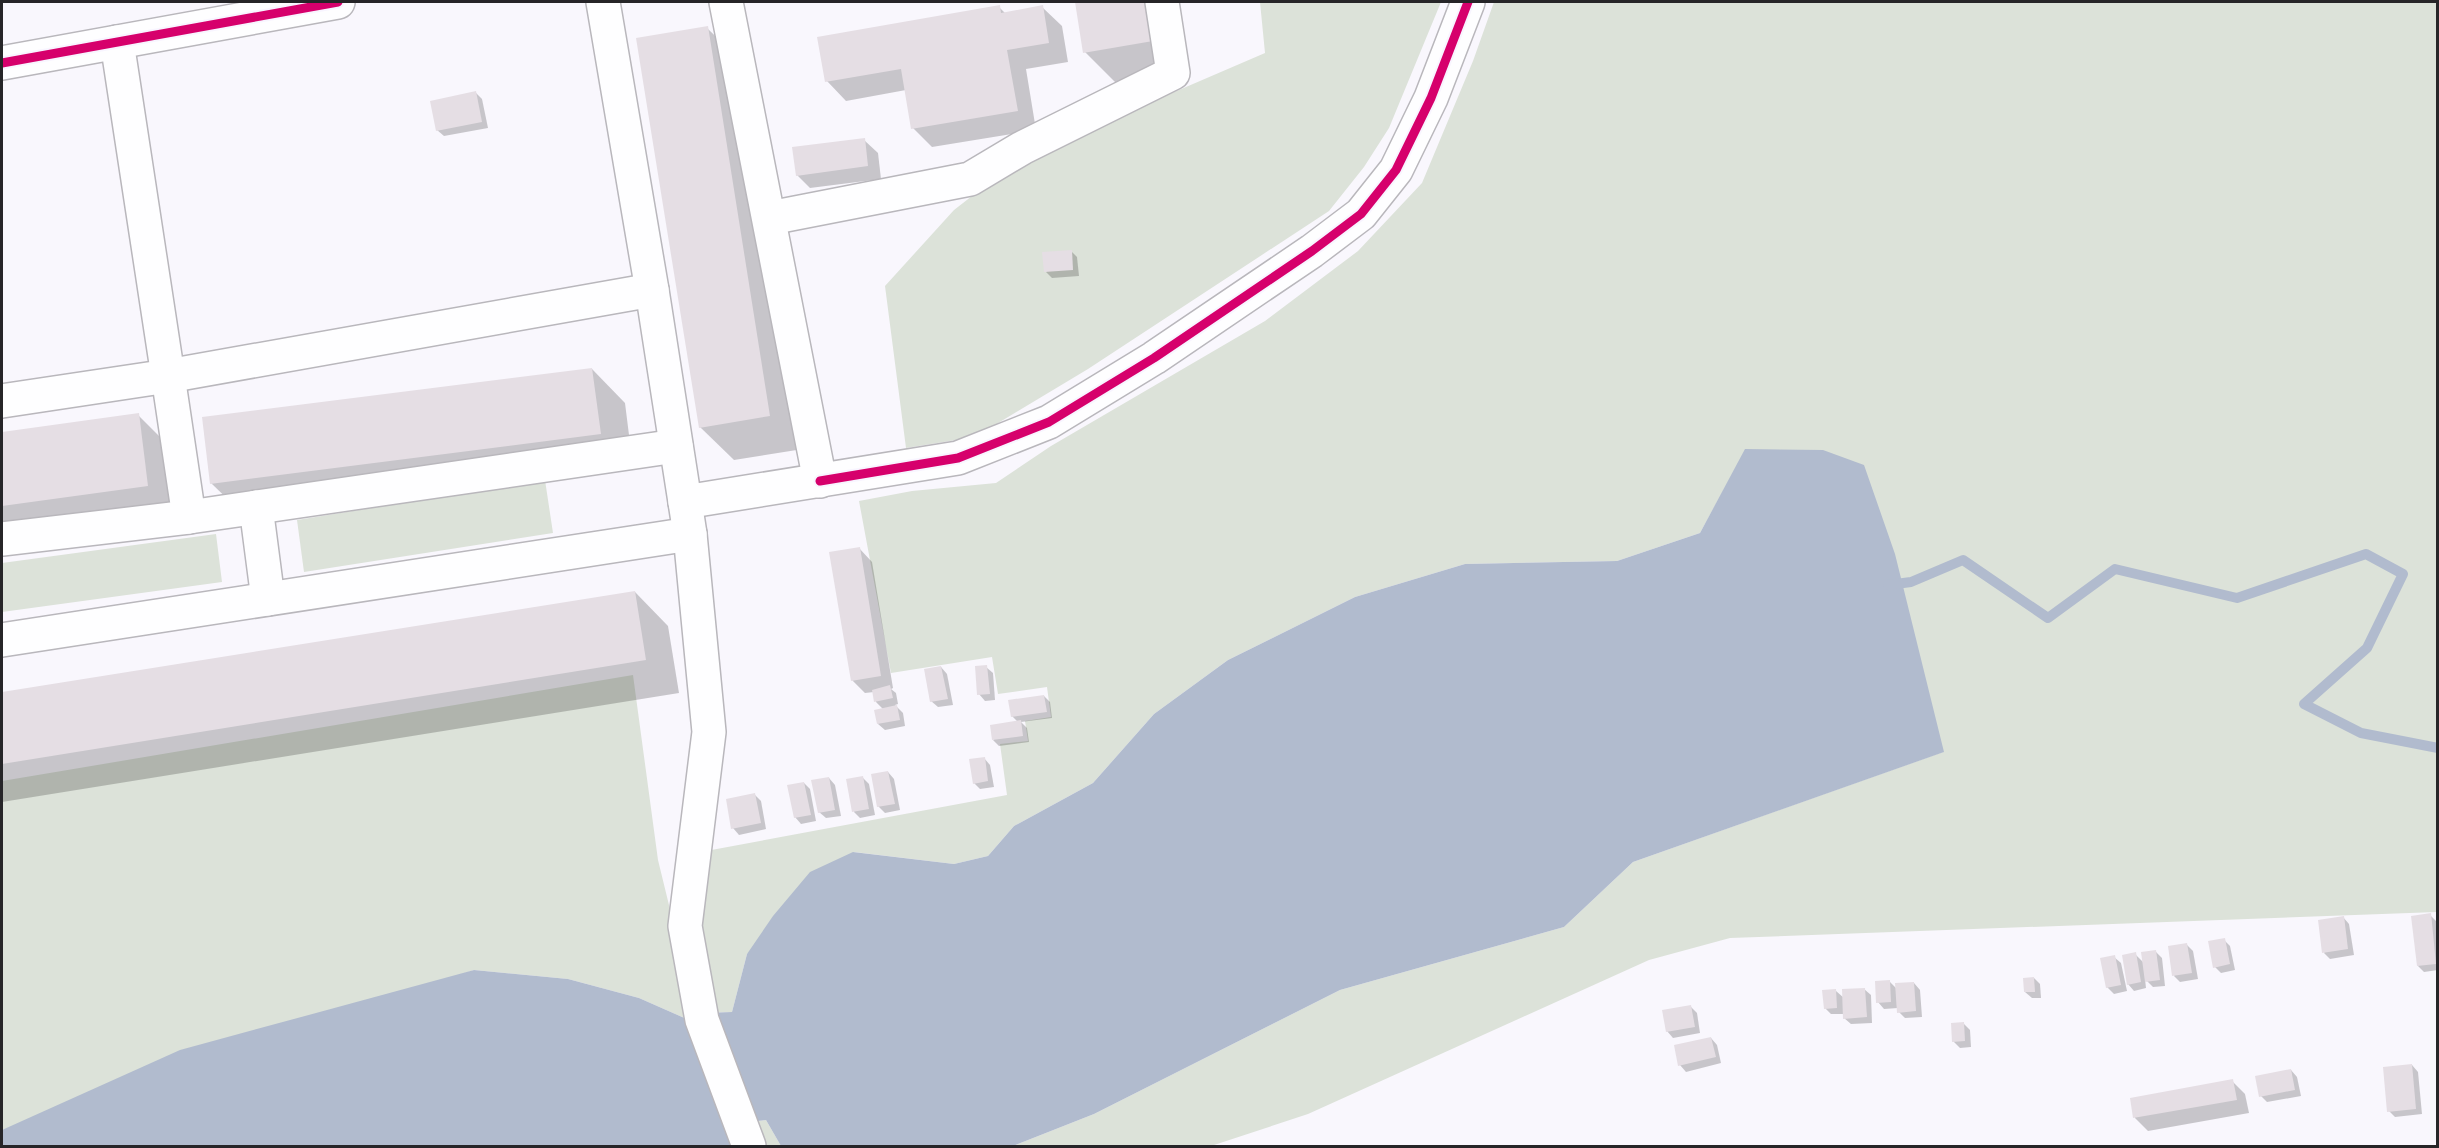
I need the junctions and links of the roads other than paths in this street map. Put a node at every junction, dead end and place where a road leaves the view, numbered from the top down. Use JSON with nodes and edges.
{"nodes":[{"id":1,"x":338,"y":2,"type":"edge"},
{"id":2,"x":603,"y":2,"type":"edge"},
{"id":3,"x":726,"y":2,"type":"edge"},
{"id":4,"x":1162,"y":2,"type":"edge"},
{"id":5,"x":1468,"y":2,"type":"edge"},
{"id":6,"x":293,"y":5,"type":"edge"},
{"id":7,"x":117,"y":42,"type":"junction"},
{"id":8,"x":2,"y":63,"type":"edge"},
{"id":9,"x":770,"y":219,"type":"junction"},
{"id":10,"x":652,"y":290,"type":"junction"},
{"id":11,"x":168,"y":376,"type":"junction"},
{"id":12,"x":2,"y":401,"type":"edge"},
{"id":13,"x":676,"y":446,"type":"junction"},
{"id":14,"x":820,"y":481,"type":"junction"},
{"id":15,"x":685,"y":502,"type":"junction"},
{"id":16,"x":256,"y":507,"type":"junction"},
{"id":17,"x":189,"y":517,"type":"junction"},
{"id":18,"x":690,"y":534,"type":"junction"},
{"id":19,"x":2,"y":540,"type":"edge"},
{"id":20,"x":268,"y":599,"type":"junction"},
{"id":21,"x":2,"y":640,"type":"edge"},
{"id":22,"x":749,"y":1146,"type":"edge"}],
"edges":[{"from":1,"to":6,"type":"street"},
{"from":2,"to":10,"type":"street"},
{"from":3,"to":9,"type":"street"},
{"from":4,"to":9,"type":"street"},
{"from":5,"to":14,"type":"street"},
{"from":6,"to":7,"type":"street"},
{"from":7,"to":8,"type":"street"},
{"from":7,"to":11,"type":"street"},
{"from":9,"to":14,"type":"street"},
{"from":10,"to":11,"type":"street"},
{"from":10,"to":13,"type":"street"},
{"from":11,"to":12,"type":"street"},
{"from":11,"to":17,"type":"street"},
{"from":13,"to":15,"type":"street"},
{"from":13,"to":16,"type":"street"},
{"from":14,"to":15,"type":"street"},
{"from":15,"to":18,"type":"street"},
{"from":16,"to":17,"type":"street"},
{"from":16,"to":20,"type":"street"},
{"from":17,"to":19,"type":"street"},
{"from":18,"to":20,"type":"street"},
{"from":18,"to":22,"type":"street"},
{"from":20,"to":21,"type":"street"}]}
